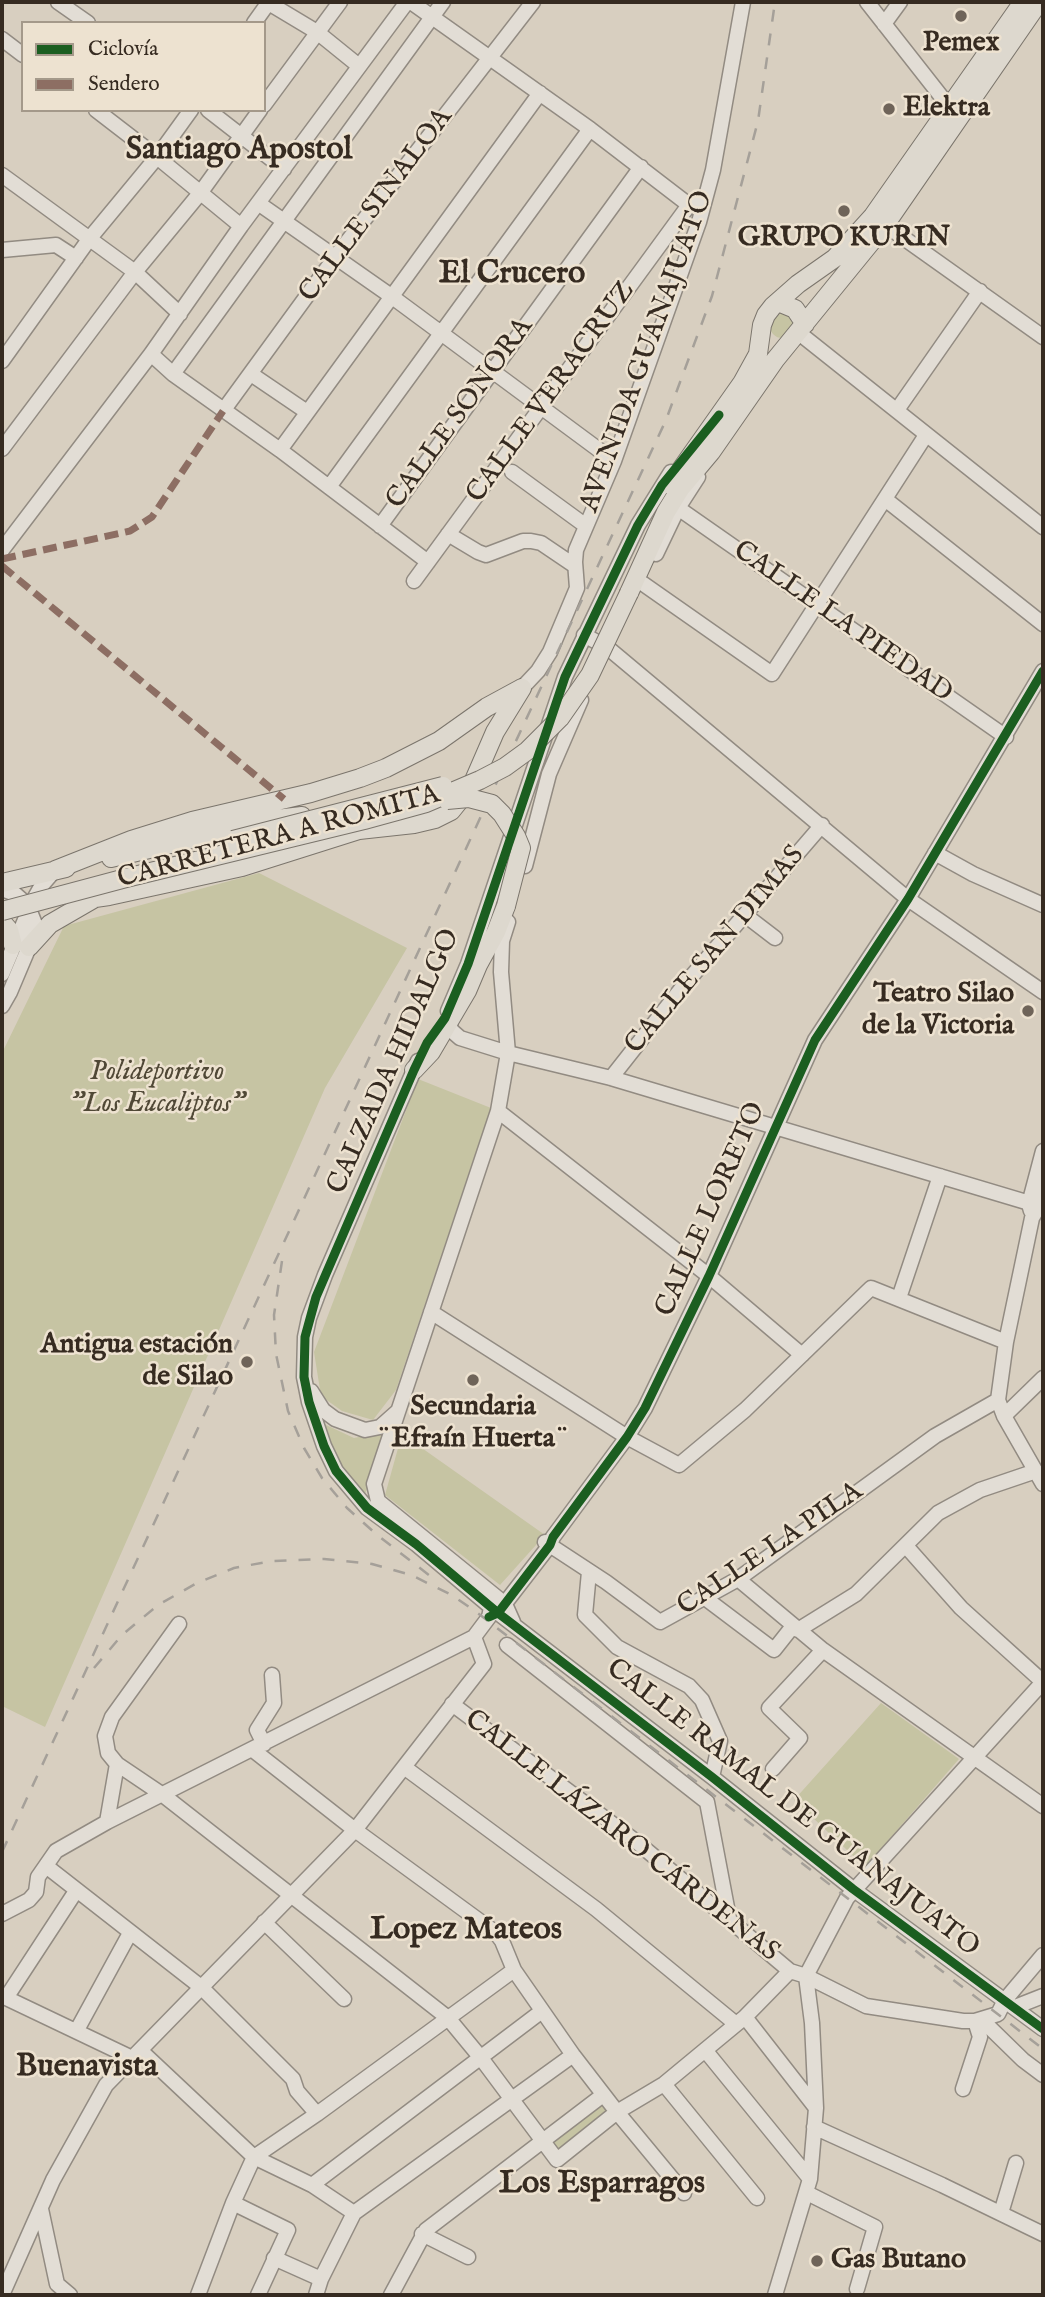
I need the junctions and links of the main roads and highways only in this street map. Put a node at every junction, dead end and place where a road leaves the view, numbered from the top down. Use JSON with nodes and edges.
{"nodes":[{"id":1,"x":1036,"y":3,"type":"edge"},
{"id":2,"x":879,"y":220,"type":"junction"},
{"id":3,"x":778,"y":302,"type":"junction"},
{"id":4,"x":762,"y":325,"type":"junction"},
{"id":5,"x":798,"y":333,"type":"junction"},
{"id":6,"x":630,"y":588,"type":"junction"},
{"id":7,"x":426,"y":803,"type":"junction"},
{"id":8,"x":323,"y":816,"type":"junction"},
{"id":9,"x":364,"y":820,"type":"junction"},
{"id":10,"x":82,"y":865,"type":"junction"},
{"id":11,"x":55,"y":870,"type":"junction"},
{"id":12,"x":2,"y":883,"type":"edge"},
{"id":13,"x":102,"y":897,"type":"junction"},
{"id":14,"x":2,"y":901,"type":"edge"},
{"id":15,"x":2,"y":911,"type":"edge"},
{"id":16,"x":2,"y":922,"type":"edge"},
{"id":17,"x":414,"y":1070,"type":"road end"}],
"edges":[{"from":1,"to":2,"type":"main road"},
{"from":2,"to":3,"type":"main road"},
{"from":2,"to":5,"type":"main road"},
{"from":3,"to":4,"type":"main road"},
{"from":3,"to":5,"type":"main road"},
{"from":4,"to":5,"type":"main road"},
{"from":4,"to":6,"type":"main road"},
{"from":5,"to":6,"type":"main road"},
{"from":6,"to":7,"type":"main road","name":"CARRETERA A ROMITA","bridge":true},
{"from":6,"to":8,"type":"main road","name":"CARRETERA A ROMITA","bridge":true},
{"from":7,"to":9,"type":"main road","name":"CARRETERA A ROMITA","bridge":true},
{"from":7,"to":17,"type":"main road","bridge":true},
{"from":8,"to":10,"type":"main road","bridge":true},
{"from":8,"to":14,"type":"main road","name":"CARRETERA A ROMITA","bridge":true},
{"from":9,"to":13,"type":"main road","bridge":true},
{"from":9,"to":15,"type":"main road","name":"CARRETERA A ROMITA","bridge":true},
{"from":10,"to":11,"type":"main road"},
{"from":10,"to":13,"type":"main road"},
{"from":11,"to":12,"type":"main road"},
{"from":11,"to":13,"type":"main road"},
{"from":13,"to":16,"type":"main road"}]}
